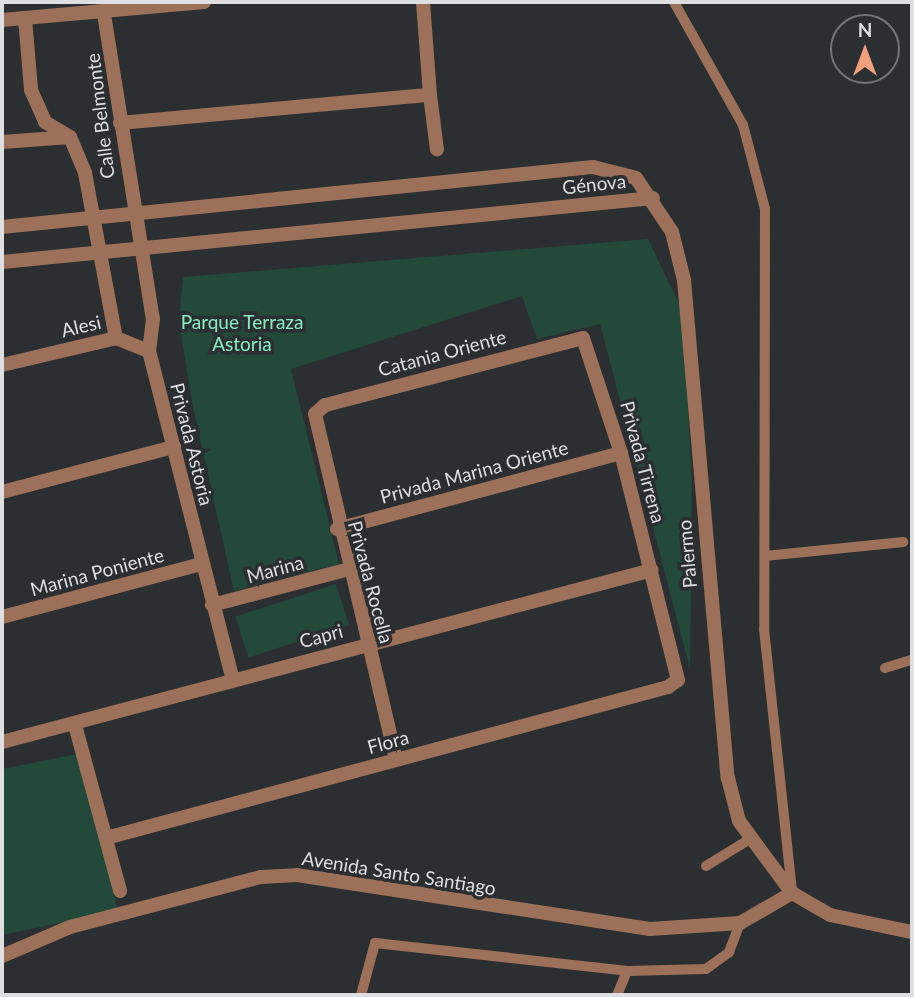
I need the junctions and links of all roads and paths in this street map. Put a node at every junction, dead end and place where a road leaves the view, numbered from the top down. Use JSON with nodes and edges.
{"nodes":[{"id":1,"x":204,"y":2,"type":"edge"},
{"id":2,"x":423,"y":2,"type":"edge"},
{"id":3,"x":674,"y":2,"type":"edge"},
{"id":4,"x":63,"y":8,"type":"edge"},
{"id":5,"x":104,"y":14,"type":"junction"},
{"id":6,"x":25,"y":18,"type":"junction"},
{"id":7,"x":2,"y":20,"type":"edge"},
{"id":8,"x":430,"y":95,"type":"junction"},
{"id":9,"x":120,"y":123,"type":"junction"},
{"id":10,"x":70,"y":137,"type":"junction"},
{"id":11,"x":2,"y":142,"type":"edge"},
{"id":12,"x":437,"y":150,"type":"dead end"},
{"id":13,"x":653,"y":198,"type":"junction"},
{"id":14,"x":132,"y":215,"type":"junction"},
{"id":15,"x":91,"y":219,"type":"junction"},
{"id":16,"x":2,"y":227,"type":"edge"},
{"id":17,"x":138,"y":247,"type":"junction"},
{"id":18,"x":96,"y":252,"type":"junction"},
{"id":19,"x":2,"y":262,"type":"edge"},
{"id":20,"x":116,"y":338,"type":"junction"},
{"id":21,"x":583,"y":338,"type":"joint"},
{"id":22,"x":149,"y":351,"type":"junction"},
{"id":23,"x":2,"y":358,"type":"edge"},
{"id":24,"x":21,"y":360,"type":"junction"},
{"id":25,"x":2,"y":365,"type":"edge"},
{"id":26,"x":315,"y":414,"type":"joint"},
{"id":27,"x":174,"y":447,"type":"junction"},
{"id":28,"x":621,"y":453,"type":"junction"},
{"id":29,"x":2,"y":492,"type":"edge"},
{"id":30,"x":337,"y":528,"type":"junction"},
{"id":31,"x":903,"y":542,"type":"dead end"},
{"id":32,"x":765,"y":556,"type":"junction"},
{"id":33,"x":201,"y":564,"type":"junction"},
{"id":34,"x":349,"y":569,"type":"junction"},
{"id":35,"x":652,"y":570,"type":"junction"},
{"id":36,"x":212,"y":605,"type":"junction"},
{"id":37,"x":2,"y":617,"type":"edge"},
{"id":38,"x":367,"y":643,"type":"junction"},
{"id":39,"x":912,"y":660,"type":"edge"},
{"id":40,"x":885,"y":668,"type":"dead end"},
{"id":41,"x":233,"y":680,"type":"junction"},
{"id":42,"x":678,"y":680,"type":"joint"},
{"id":43,"x":75,"y":726,"type":"junction"},
{"id":44,"x":2,"y":742,"type":"edge"},
{"id":45,"x":396,"y":760,"type":"junction"},
{"id":46,"x":106,"y":838,"type":"junction"},
{"id":47,"x":750,"y":839,"type":"junction"},
{"id":48,"x":706,"y":866,"type":"dead end"},
{"id":49,"x":120,"y":891,"type":"dead end"},
{"id":50,"x":792,"y":893,"type":"junction"},
{"id":51,"x":740,"y":923,"type":"junction"},
{"id":52,"x":912,"y":932,"type":"edge"},
{"id":53,"x":2,"y":956,"type":"edge"},
{"id":54,"x":627,"y":971,"type":"junction"},
{"id":55,"x":360,"y":995,"type":"edge"},
{"id":56,"x":617,"y":995,"type":"edge"}],
"edges":[{"from":1,"to":5,"type":"street"},
{"from":2,"to":8,"type":"street"},
{"from":3,"to":32,"type":"lane"},
{"from":4,"to":5,"type":"street"},
{"from":4,"to":6,"type":"street"},
{"from":5,"to":9,"type":"street","name":"Calle Belmonte"},
{"from":6,"to":7,"type":"street"},
{"from":6,"to":10,"type":"street","name":"Calle Belmonte"},
{"from":8,"to":9,"type":"street"},
{"from":8,"to":12,"type":"street"},
{"from":9,"to":14,"type":"street","name":"Calle Belmonte"},
{"from":10,"to":11,"type":"street"},
{"from":10,"to":15,"type":"street","name":"Calle Belmonte"},
{"from":13,"to":14,"type":"street","name":"Génova"},
{"from":13,"to":17,"type":"street","name":"Génova"},
{"from":13,"to":47,"type":"street","name":"Palermo"},
{"from":14,"to":15,"type":"street","name":"Génova"},
{"from":14,"to":17,"type":"street","name":"Privada Astoria"},
{"from":15,"to":16,"type":"street","name":"Génova"},
{"from":15,"to":18,"type":"street"},
{"from":17,"to":18,"type":"street","name":"Génova"},
{"from":17,"to":22,"type":"street","name":"Privada Astoria"},
{"from":18,"to":19,"type":"street","name":"Génova"},
{"from":18,"to":20,"type":"street"},
{"from":20,"to":22,"type":"street","name":"Alesi"},
{"from":20,"to":24,"type":"street","name":"Alesi"},
{"from":21,"to":26,"type":"street","name":"Catania Oriente"},
{"from":21,"to":28,"type":"street","name":"Privada Tirrena"},
{"from":22,"to":27,"type":"street","name":"Privada Astoria"},
{"from":23,"to":24,"type":"street","name":"Alesi"},
{"from":24,"to":25,"type":"street","name":"Alesi"},
{"from":26,"to":30,"type":"street","name":"Privada Rocella"},
{"from":27,"to":29,"type":"street"},
{"from":27,"to":33,"type":"street","name":"Privada Astoria"},
{"from":28,"to":30,"type":"street","name":"Privada Marina Oriente"},
{"from":28,"to":35,"type":"street","name":"Privada Tirrena"},
{"from":30,"to":34,"type":"street","name":"Privada Rocella"},
{"from":31,"to":32,"type":"lane"},
{"from":32,"to":50,"type":"lane"},
{"from":33,"to":36,"type":"street","name":"Privada Astoria"},
{"from":33,"to":37,"type":"street","name":"Marina Poniente"},
{"from":34,"to":36,"type":"street","name":"Marina"},
{"from":34,"to":38,"type":"street","name":"Privada Rocella"},
{"from":35,"to":38,"type":"street","name":"Capri"},
{"from":35,"to":42,"type":"street","name":"Privada Tirrena"},
{"from":36,"to":41,"type":"street","name":"Privada Astoria"},
{"from":38,"to":41,"type":"street","name":"Capri"},
{"from":38,"to":45,"type":"street","name":"Privada Rocella"},
{"from":39,"to":40,"type":"lane"},
{"from":41,"to":43,"type":"street","name":"Capri"},
{"from":42,"to":45,"type":"street","name":"Flora"},
{"from":43,"to":44,"type":"street","name":"Capri"},
{"from":43,"to":46,"type":"street"},
{"from":45,"to":46,"type":"street","name":"Flora"},
{"from":46,"to":49,"type":"street"},
{"from":47,"to":48,"type":"lane"},
{"from":47,"to":50,"type":"street","name":"Palermo"},
{"from":50,"to":51,"type":"street","name":"Avenida Santo Santiago"},
{"from":50,"to":52,"type":"street"},
{"from":51,"to":53,"type":"street","name":"Avenida Santo Santiago"},
{"from":51,"to":54,"type":"lane"},
{"from":54,"to":55,"type":"lane"},
{"from":54,"to":56,"type":"lane"}]}
